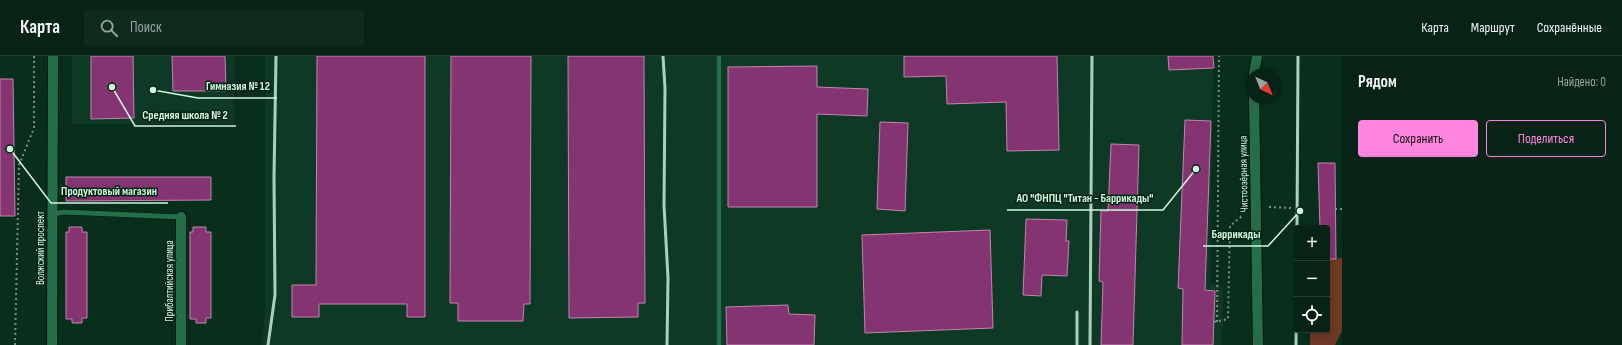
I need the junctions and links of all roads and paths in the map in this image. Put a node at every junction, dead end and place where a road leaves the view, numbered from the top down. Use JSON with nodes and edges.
{"nodes":[{"id":1,"x":34,"y":56,"type":"edge"},
{"id":2,"x":53,"y":56,"type":"edge"},
{"id":3,"x":719,"y":56,"type":"edge"},
{"id":4,"x":1219,"y":56,"type":"edge"},
{"id":5,"x":1257,"y":56,"type":"edge"},
{"id":6,"x":1255,"y":68,"type":"edge"},
{"id":7,"x":1254,"y":104,"type":"edge"},
{"id":8,"x":1269,"y":207,"type":"dead end"},
{"id":9,"x":1291,"y":208,"type":"dead end"},
{"id":10,"x":1335,"y":208,"type":"dead end"},
{"id":11,"x":1342,"y":209,"type":"edge"},
{"id":12,"x":52,"y":214,"type":"junction"},
{"id":13,"x":1242,"y":216,"type":"dead end"},
{"id":14,"x":181,"y":217,"type":"joint"},
{"id":15,"x":1214,"y":322,"type":"dead end"},
{"id":16,"x":1217,"y":322,"type":"junction"},
{"id":17,"x":15,"y":345,"type":"edge"},
{"id":18,"x":52,"y":345,"type":"edge"},
{"id":19,"x":181,"y":345,"type":"edge"},
{"id":20,"x":719,"y":345,"type":"edge"},
{"id":21,"x":1258,"y":345,"type":"edge"}],
"edges":[{"from":1,"to":17,"type":"path"},
{"from":2,"to":12,"type":"street","name":"Волжский проспект"},
{"from":3,"to":20,"type":"lane"},
{"from":4,"to":16,"type":"path"},
{"from":5,"to":6,"type":"street"},
{"from":7,"to":21,"type":"street","name":"Чистоозёрная улица"},
{"from":8,"to":9,"type":"path"},
{"from":10,"to":11,"type":"path"},
{"from":12,"to":14,"type":"lane"},
{"from":12,"to":18,"type":"street","name":"Волжский проспект"},
{"from":13,"to":16,"type":"path"},
{"from":14,"to":19,"type":"street","name":"Прибалтийская улица"},
{"from":15,"to":16,"type":"path"}]}
